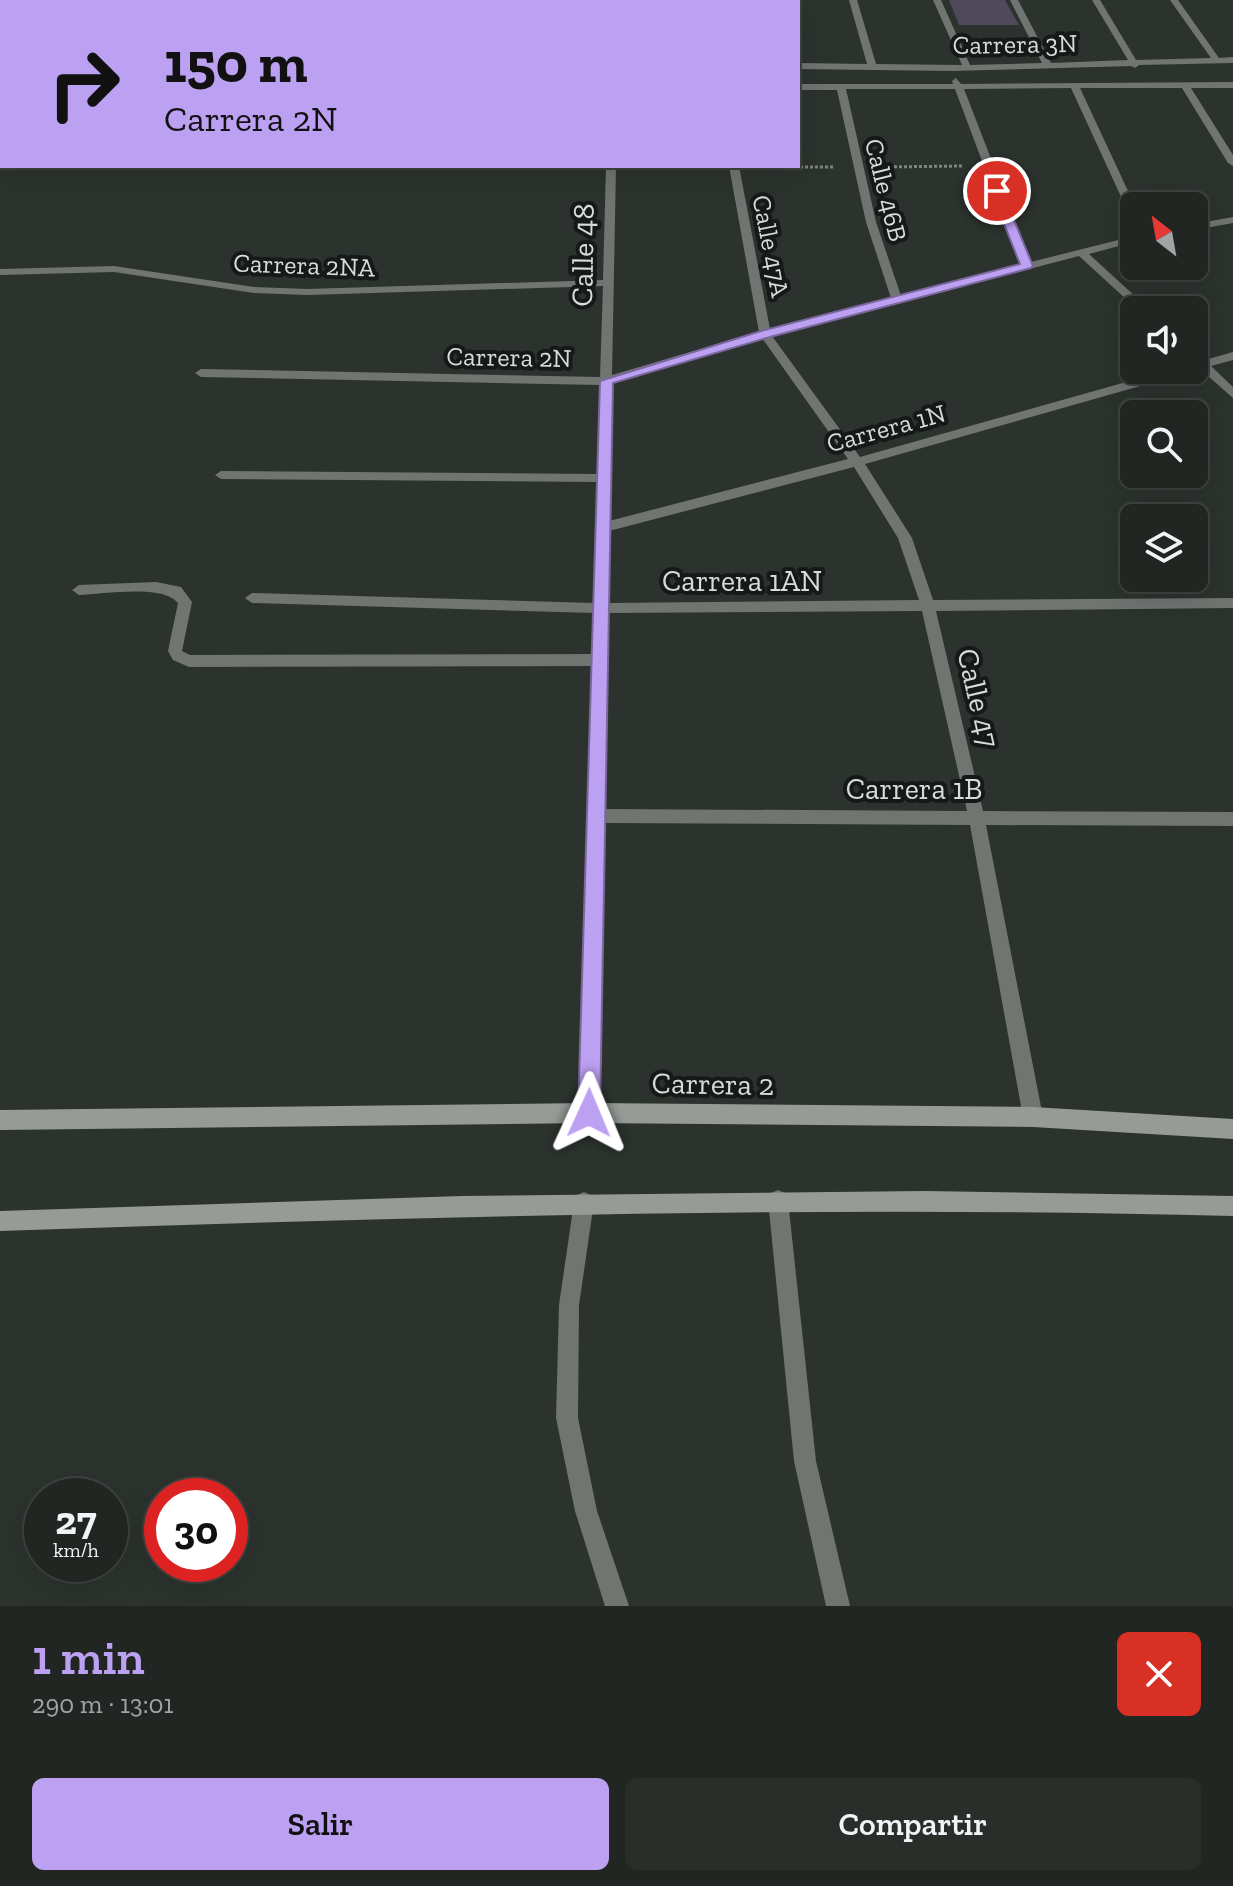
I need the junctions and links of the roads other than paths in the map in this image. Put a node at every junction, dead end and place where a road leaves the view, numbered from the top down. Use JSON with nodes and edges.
{"nodes":[{"id":1,"x":853,"y":0,"type":"edge"},
{"id":2,"x":937,"y":0,"type":"edge"},
{"id":3,"x":1014,"y":0,"type":"edge"},
{"id":4,"x":1096,"y":0,"type":"edge"},
{"id":5,"x":1174,"y":0,"type":"edge"},
{"id":6,"x":1233,"y":60,"type":"edge"},
{"id":7,"x":1217,"y":61,"type":"junction"},
{"id":8,"x":872,"y":65,"type":"junction"},
{"id":9,"x":1135,"y":65,"type":"junction"},
{"id":10,"x":800,"y":66,"type":"edge"},
{"id":11,"x":1048,"y":66,"type":"junction"},
{"id":12,"x":967,"y":67,"type":"junction"},
{"id":13,"x":952,"y":68,"type":"junction"},
{"id":14,"x":1185,"y":85,"type":"junction"},
{"id":15,"x":1233,"y":85,"type":"edge"},
{"id":16,"x":1074,"y":86,"type":"junction"},
{"id":17,"x":800,"y":87,"type":"edge"},
{"id":18,"x":958,"y":87,"type":"junction"},
{"id":19,"x":841,"y":88,"type":"junction"},
{"id":20,"x":1233,"y":163,"type":"edge"},
{"id":21,"x":611,"y":168,"type":"edge"},
{"id":22,"x":734,"y":168,"type":"edge"},
{"id":23,"x":1124,"y":192,"type":"edge"},
{"id":24,"x":1233,"y":220,"type":"edge"},
{"id":25,"x":1208,"y":224,"type":"edge"},
{"id":26,"x":1120,"y":242,"type":"edge"},
{"id":27,"x":1081,"y":252,"type":"junction"},
{"id":28,"x":1027,"y":266,"type":"junction"},
{"id":29,"x":0,"y":272,"type":"edge"},
{"id":30,"x":608,"y":283,"type":"junction"},
{"id":31,"x":1129,"y":296,"type":"edge"},
{"id":32,"x":897,"y":299,"type":"junction"},
{"id":33,"x":765,"y":334,"type":"junction"},
{"id":34,"x":1233,"y":356,"type":"edge"},
{"id":35,"x":1208,"y":360,"type":"edge"},
{"id":36,"x":1208,"y":372,"type":"edge"},
{"id":37,"x":201,"y":373,"type":"dead end"},
{"id":38,"x":606,"y":381,"type":"junction"},
{"id":39,"x":1132,"y":384,"type":"edge"},
{"id":40,"x":1233,"y":394,"type":"edge"},
{"id":41,"x":859,"y":461,"type":"junction"},
{"id":42,"x":221,"y":475,"type":"dead end"},
{"id":43,"x":603,"y":478,"type":"junction"},
{"id":44,"x":602,"y":528,"type":"junction"},
{"id":45,"x":79,"y":590,"type":"dead end"},
{"id":46,"x":252,"y":598,"type":"dead end"},
{"id":47,"x":1233,"y":603,"type":"edge"},
{"id":48,"x":928,"y":605,"type":"junction"},
{"id":49,"x":599,"y":608,"type":"junction"},
{"id":50,"x":598,"y":660,"type":"junction"},
{"id":51,"x":595,"y":816,"type":"junction"},
{"id":52,"x":977,"y":818,"type":"junction"},
{"id":53,"x":1233,"y":819,"type":"edge"},
{"id":54,"x":589,"y":1113,"type":"junction"},
{"id":55,"x":1033,"y":1117,"type":"junction"},
{"id":56,"x":0,"y":1120,"type":"edge"},
{"id":57,"x":1233,"y":1129,"type":"edge"},
{"id":58,"x":778,"y":1200,"type":"junction"},
{"id":59,"x":584,"y":1202,"type":"junction"},
{"id":60,"x":1233,"y":1206,"type":"edge"},
{"id":61,"x":0,"y":1221,"type":"edge"},
{"id":62,"x":617,"y":1606,"type":"edge"},
{"id":63,"x":838,"y":1606,"type":"edge"}],
"edges":[{"from":1,"to":8,"type":"street"},
{"from":2,"to":12,"type":"street"},
{"from":3,"to":11,"type":"street"},
{"from":4,"to":9,"type":"street"},
{"from":5,"to":7,"type":"street"},
{"from":6,"to":7,"type":"street","name":"Carrera 3N"},
{"from":7,"to":9,"type":"street","name":"Carrera 3N"},
{"from":8,"to":10,"type":"street","name":"Carrera 3N"},
{"from":8,"to":13,"type":"street","name":"Carrera 3N"},
{"from":9,"to":11,"type":"street","name":"Carrera 3N"},
{"from":11,"to":12,"type":"street","name":"Carrera 3N"},
{"from":12,"to":13,"type":"street","name":"Carrera 3N"},
{"from":13,"to":18,"type":"street"},
{"from":14,"to":15,"type":"street","name":"Carrera 3N"},
{"from":14,"to":16,"type":"street","name":"Carrera 3N"},
{"from":14,"to":20,"type":"street"},
{"from":16,"to":18,"type":"street","name":"Carrera 3N"},
{"from":16,"to":23,"type":"street"},
{"from":17,"to":19,"type":"street","name":"Carrera 3N"},
{"from":18,"to":19,"type":"street","name":"Carrera 3N"},
{"from":18,"to":28,"type":"street"},
{"from":19,"to":32,"type":"street","name":"Calle 46B"},
{"from":21,"to":30,"type":"street","name":"Calle 48"},
{"from":22,"to":33,"type":"street","name":"Calle 47A"},
{"from":24,"to":25,"type":"street"},
{"from":26,"to":27,"type":"street","name":"Carrera 2N"},
{"from":27,"to":28,"type":"street","name":"Carrera 2N"},
{"from":27,"to":31,"type":"street"},
{"from":28,"to":32,"type":"street","name":"Carrera 2N"},
{"from":29,"to":30,"type":"street","name":"Carrera 2NA"},
{"from":30,"to":38,"type":"street","name":"Calle 48"},
{"from":32,"to":33,"type":"street","name":"Carrera 2N"},
{"from":33,"to":38,"type":"street","name":"Carrera 2N"},
{"from":33,"to":41,"type":"street","name":"Calle 47"},
{"from":34,"to":35,"type":"street"},
{"from":36,"to":40,"type":"street"},
{"from":37,"to":38,"type":"street","name":"Carrera 2N"},
{"from":38,"to":43,"type":"street","name":"Calle 48"},
{"from":39,"to":41,"type":"street","name":"Carrera 1N"},
{"from":41,"to":44,"type":"street","name":"Carrera 1N"},
{"from":41,"to":48,"type":"street","name":"Calle 47"},
{"from":42,"to":43,"type":"street"},
{"from":43,"to":44,"type":"street","name":"Calle 48"},
{"from":44,"to":49,"type":"street","name":"Calle 48"},
{"from":45,"to":50,"type":"street"},
{"from":46,"to":49,"type":"street","name":"Carrera 1AN"},
{"from":47,"to":48,"type":"street","name":"Carrera 1AN"},
{"from":48,"to":49,"type":"street","name":"Carrera 1AN"},
{"from":48,"to":52,"type":"street","name":"Calle 47"},
{"from":49,"to":50,"type":"street","name":"Calle 48"},
{"from":50,"to":51,"type":"street","name":"Calle 48"},
{"from":51,"to":52,"type":"street","name":"Carrera 1B"},
{"from":51,"to":54,"type":"street","name":"Calle 48"},
{"from":52,"to":53,"type":"street","name":"Carrera 1B"},
{"from":52,"to":55,"type":"street","name":"Calle 47"},
{"from":54,"to":55,"type":"main road","name":"Carrera 2"},
{"from":54,"to":56,"type":"main road","name":"Carrera 2"},
{"from":55,"to":57,"type":"main road","name":"Carrera 2"},
{"from":58,"to":59,"type":"main road"},
{"from":58,"to":60,"type":"main road"},
{"from":58,"to":63,"type":"street"},
{"from":59,"to":61,"type":"main road"},
{"from":59,"to":62,"type":"street"}]}
